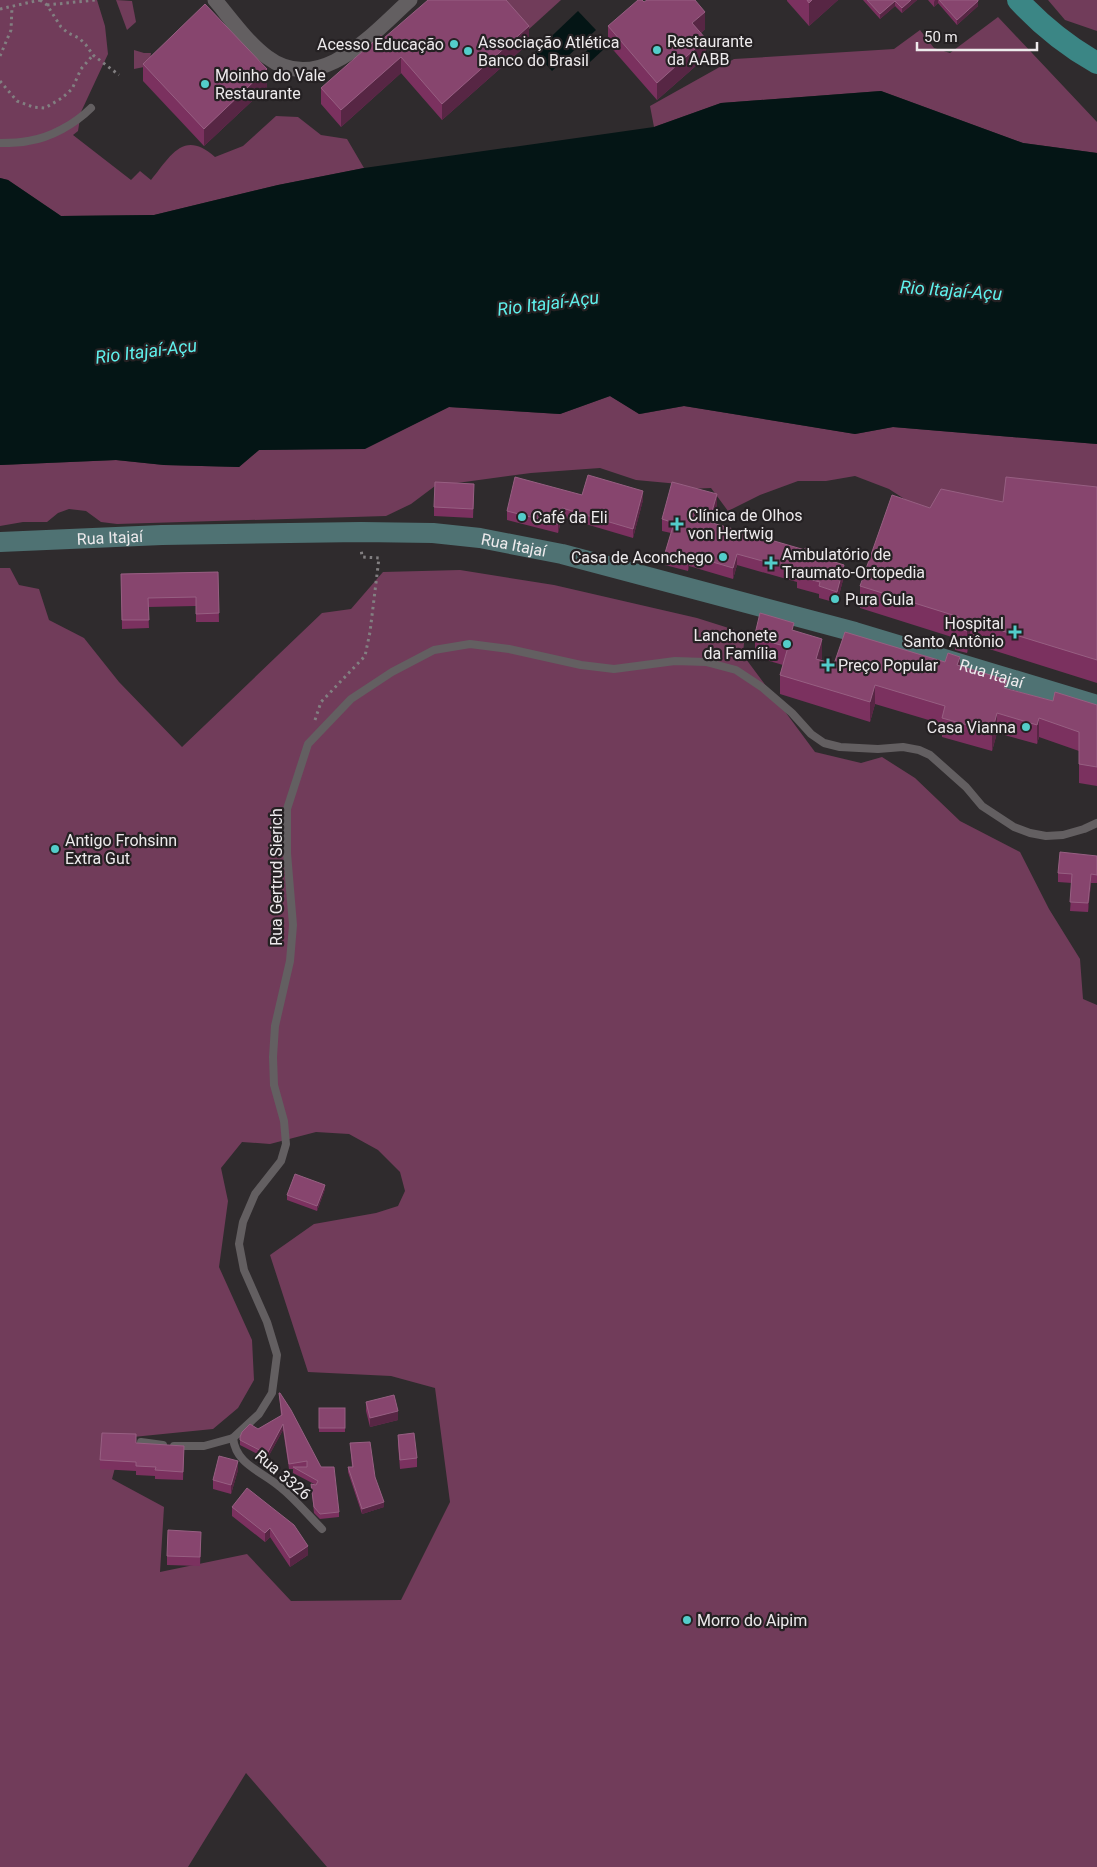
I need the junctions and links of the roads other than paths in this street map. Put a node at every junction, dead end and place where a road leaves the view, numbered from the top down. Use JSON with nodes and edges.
{"nodes":[{"id":1,"x":215,"y":0,"type":"edge"},
{"id":2,"x":410,"y":0,"type":"edge"},
{"id":3,"x":1018,"y":0,"type":"edge"},
{"id":4,"x":1097,"y":63,"type":"edge"},
{"id":5,"x":91,"y":108,"type":"dead end"},
{"id":6,"x":0,"y":143,"type":"edge"},
{"id":7,"x":0,"y":542,"type":"edge"},
{"id":8,"x":1097,"y":705,"type":"edge"},
{"id":9,"x":1097,"y":823,"type":"edge"},
{"id":10,"x":233,"y":1438,"type":"junction"},
{"id":11,"x":141,"y":1442,"type":"edge"},
{"id":12,"x":322,"y":1529,"type":"dead end"}],
"edges":[{"from":1,"to":2,"type":"street"},
{"from":3,"to":4,"type":"main road"},
{"from":5,"to":6,"type":"lane"},
{"from":7,"to":8,"type":"main road","name":"Rua Itajaí"},
{"from":9,"to":10,"type":"lane","name":"Rua Gertrud Sierich"},
{"from":10,"to":11,"type":"lane","name":"Rua Gertrud Sierich"},
{"from":10,"to":12,"type":"lane","name":"Rua 3326"}]}
